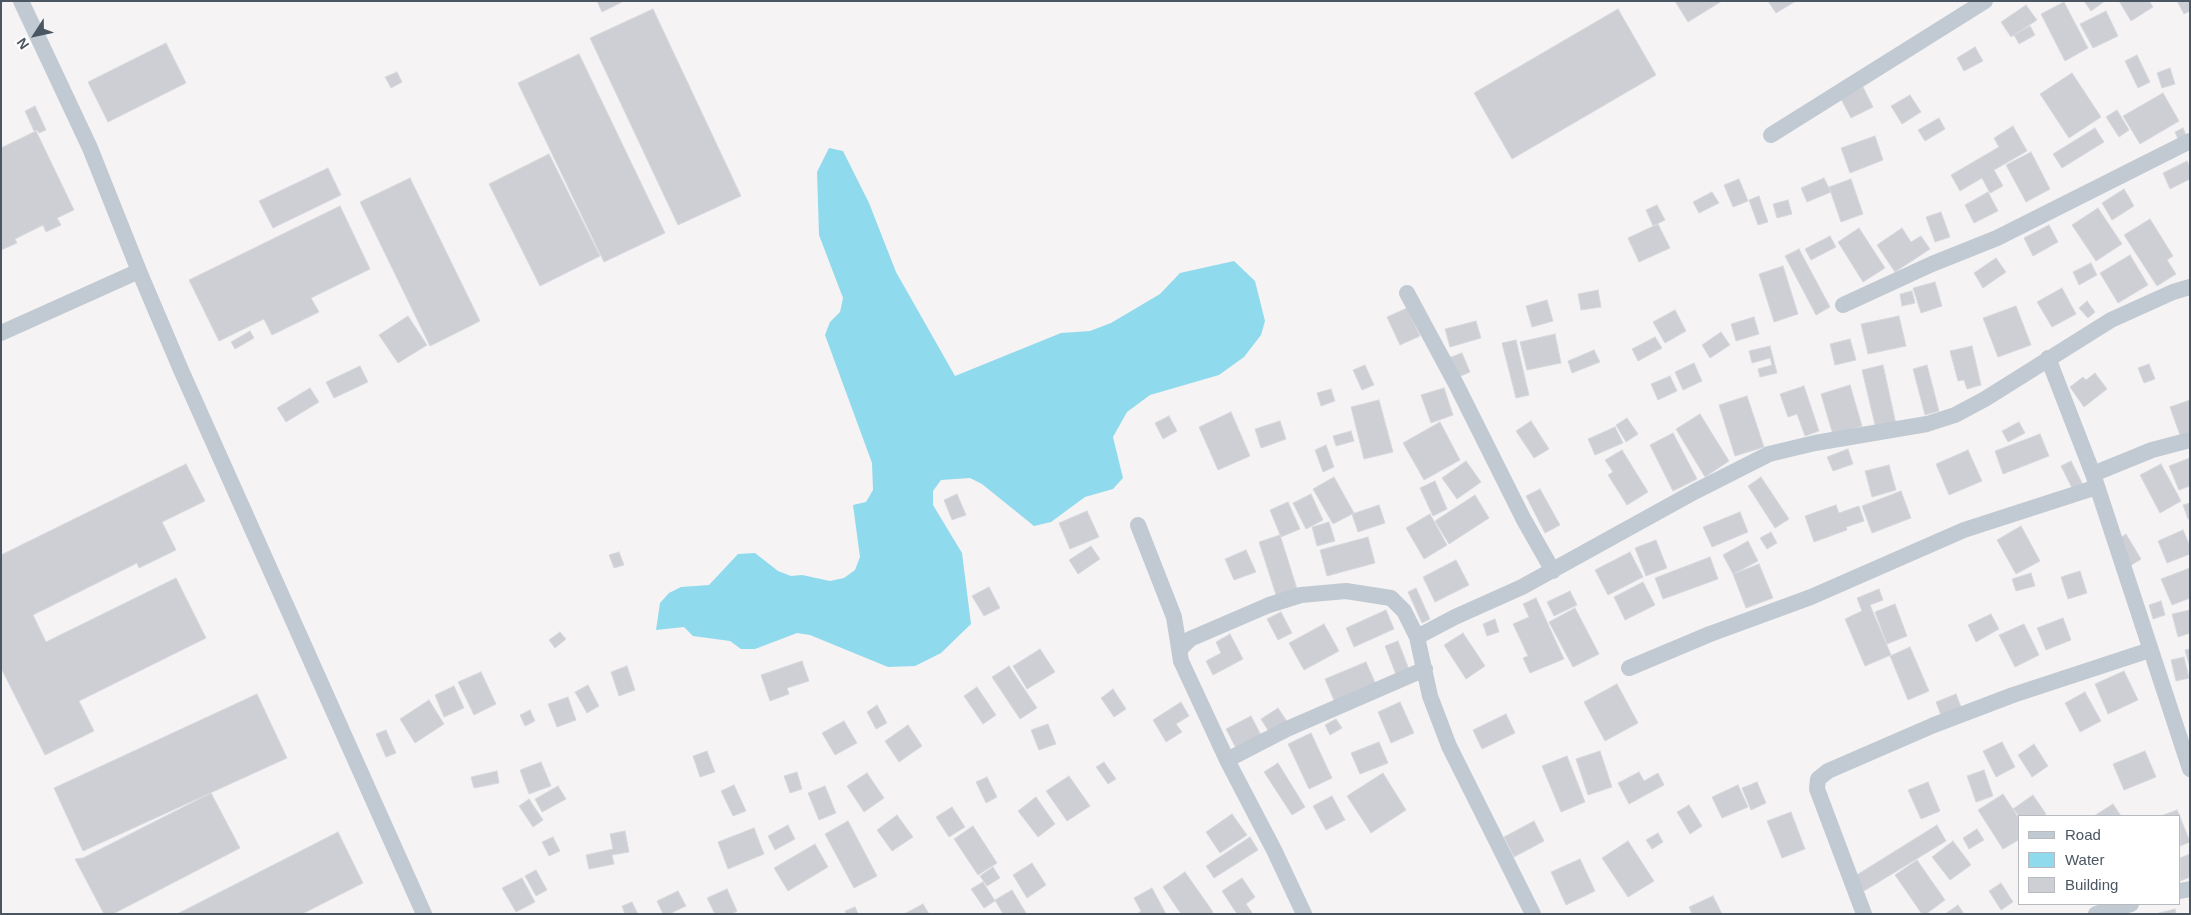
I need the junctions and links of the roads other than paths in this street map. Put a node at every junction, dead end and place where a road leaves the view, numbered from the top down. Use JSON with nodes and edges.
{"nodes":[{"id":1,"x":21,"y":1,"type":"edge"},
{"id":2,"x":1985,"y":1,"type":"edge"},
{"id":3,"x":1771,"y":135,"type":"dead end"},
{"id":4,"x":2190,"y":141,"type":"edge"},
{"id":5,"x":138,"y":271,"type":"junction"},
{"id":6,"x":2190,"y":287,"type":"edge"},
{"id":7,"x":1407,"y":293,"type":"dead end"},
{"id":8,"x":1842,"y":305,"type":"dead end"},
{"id":9,"x":1,"y":333,"type":"edge"},
{"id":10,"x":2048,"y":358,"type":"junction"},
{"id":11,"x":2190,"y":440,"type":"edge"},
{"id":12,"x":2095,"y":481,"type":"junction"},
{"id":13,"x":1138,"y":525,"type":"dead end"},
{"id":14,"x":1553,"y":571,"type":"junction"},
{"id":15,"x":1417,"y":637,"type":"junction"},
{"id":16,"x":1181,"y":648,"type":"junction"},
{"id":17,"x":2150,"y":650,"type":"junction"},
{"id":18,"x":1629,"y":668,"type":"dead end"},
{"id":19,"x":1425,"y":669,"type":"junction"},
{"id":20,"x":1227,"y":760,"type":"junction"},
{"id":21,"x":2190,"y":769,"type":"edge"},
{"id":22,"x":2128,"y":905,"type":"edge"},
{"id":23,"x":424,"y":914,"type":"edge"},
{"id":24,"x":1304,"y":914,"type":"edge"},
{"id":25,"x":1533,"y":914,"type":"edge"},
{"id":26,"x":1864,"y":914,"type":"edge"},
{"id":27,"x":2096,"y":914,"type":"edge"}],
"edges":[{"from":1,"to":5,"type":"street"},
{"from":2,"to":3,"type":"street"},
{"from":4,"to":8,"type":"street"},
{"from":5,"to":9,"type":"street"},
{"from":5,"to":23,"type":"street"},
{"from":6,"to":10,"type":"street"},
{"from":7,"to":14,"type":"street"},
{"from":10,"to":12,"type":"street"},
{"from":10,"to":14,"type":"street"},
{"from":11,"to":12,"type":"street"},
{"from":12,"to":17,"type":"street"},
{"from":12,"to":18,"type":"street"},
{"from":13,"to":16,"type":"street"},
{"from":14,"to":15,"type":"street"},
{"from":15,"to":16,"type":"street"},
{"from":15,"to":19,"type":"street"},
{"from":16,"to":20,"type":"street"},
{"from":17,"to":21,"type":"street"},
{"from":17,"to":26,"type":"street"},
{"from":19,"to":20,"type":"street"},
{"from":19,"to":25,"type":"street"},
{"from":20,"to":24,"type":"street"},
{"from":22,"to":27,"type":"street"}]}
